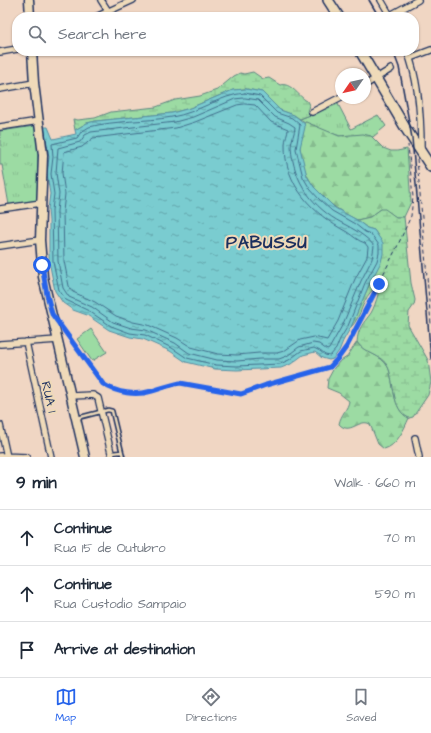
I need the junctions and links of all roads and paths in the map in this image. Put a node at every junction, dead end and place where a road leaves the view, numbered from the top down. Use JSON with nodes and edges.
{"nodes":[{"id":1,"x":29,"y":0,"type":"edge"},
{"id":2,"x":101,"y":0,"type":"edge"},
{"id":3,"x":133,"y":0,"type":"edge"},
{"id":4,"x":328,"y":0,"type":"edge"},
{"id":5,"x":381,"y":0,"type":"edge"},
{"id":6,"x":418,"y":0,"type":"edge"},
{"id":7,"x":108,"y":11,"type":"joint"},
{"id":8,"x":30,"y":12,"type":"edge"},
{"id":9,"x":336,"y":12,"type":"edge"},
{"id":10,"x":387,"y":12,"type":"edge"},
{"id":11,"x":396,"y":12,"type":"edge"},
{"id":12,"x":12,"y":50,"type":"edge"},
{"id":13,"x":431,"y":50,"type":"edge"},
{"id":14,"x":0,"y":52,"type":"edge"},
{"id":15,"x":419,"y":55,"type":"edge"},
{"id":16,"x":32,"y":56,"type":"edge"},
{"id":17,"x":363,"y":56,"type":"edge"},
{"id":18,"x":415,"y":56,"type":"edge"},
{"id":19,"x":410,"y":58,"type":"joint"},
{"id":20,"x":391,"y":69,"type":"dead end"},
{"id":21,"x":376,"y":78,"type":"junction"},
{"id":22,"x":371,"y":81,"type":"edge"},
{"id":23,"x":34,"y":83,"type":"junction"},
{"id":24,"x":0,"y":89,"type":"edge"},
{"id":25,"x":335,"y":100,"type":"edge"},
{"id":26,"x":312,"y":112,"type":"dead end"},
{"id":27,"x":39,"y":121,"type":"junction"},
{"id":28,"x":0,"y":127,"type":"edge"},
{"id":29,"x":408,"y":142,"type":"dead end"},
{"id":30,"x":419,"y":148,"type":"junction"},
{"id":31,"x":431,"y":167,"type":"edge"},
{"id":32,"x":41,"y":203,"type":"junction"},
{"id":33,"x":0,"y":209,"type":"edge"},
{"id":34,"x":40,"y":240,"type":"junction"},
{"id":35,"x":0,"y":246,"type":"edge"},
{"id":36,"x":431,"y":324,"type":"edge"},
{"id":37,"x":62,"y":327,"type":"dead end"},
{"id":38,"x":58,"y":340,"type":"junction"},
{"id":39,"x":26,"y":342,"type":"junction"},
{"id":40,"x":0,"y":344,"type":"edge"},
{"id":41,"x":71,"y":396,"type":"junction"},
{"id":42,"x":102,"y":412,"type":"junction"},
{"id":43,"x":76,"y":418,"type":"junction"},
{"id":44,"x":0,"y":425,"type":"edge"},
{"id":45,"x":415,"y":438,"type":"dead end"},
{"id":46,"x":121,"y":452,"type":"junction"},
{"id":47,"x":111,"y":455,"type":"edge"},
{"id":48,"x":0,"y":456,"type":"edge"},
{"id":49,"x":7,"y":457,"type":"edge"},
{"id":50,"x":27,"y":457,"type":"edge"},
{"id":51,"x":51,"y":457,"type":"edge"},
{"id":52,"x":85,"y":457,"type":"edge"},
{"id":53,"x":123,"y":457,"type":"edge"},
{"id":54,"x":419,"y":457,"type":"edge"}],
"edges":[{"from":1,"to":8,"type":"main road"},
{"from":2,"to":7,"type":"street"},
{"from":3,"to":7,"type":"street"},
{"from":4,"to":9,"type":"main road"},
{"from":5,"to":10,"type":"street"},
{"from":6,"to":11,"type":"street"},
{"from":12,"to":14,"type":"street"},
{"from":13,"to":15,"type":"street"},
{"from":16,"to":23,"type":"main road"},
{"from":17,"to":21,"type":"main road"},
{"from":18,"to":19,"type":"street"},
{"from":19,"to":30,"type":"street"},
{"from":20,"to":21,"type":"street"},
{"from":21,"to":22,"type":"street"},
{"from":21,"to":30,"type":"main road"},
{"from":23,"to":24,"type":"street"},
{"from":23,"to":27,"type":"main road"},
{"from":25,"to":26,"type":"street"},
{"from":27,"to":28,"type":"street"},
{"from":27,"to":32,"type":"main road"},
{"from":29,"to":37,"type":"path"},
{"from":30,"to":31,"type":"main road"},
{"from":30,"to":36,"type":"path"},
{"from":32,"to":33,"type":"street"},
{"from":32,"to":34,"type":"main road"},
{"from":34,"to":35,"type":"street"},
{"from":34,"to":38,"type":"main road"},
{"from":38,"to":39,"type":"street"},
{"from":38,"to":41,"type":"main road"},
{"from":39,"to":40,"type":"street"},
{"from":39,"to":51,"type":"street","name":"RUA 1"},
{"from":41,"to":42,"type":"street"},
{"from":41,"to":43,"type":"main road"},
{"from":42,"to":43,"type":"lane"},
{"from":42,"to":46,"type":"lane"},
{"from":42,"to":47,"type":"street"},
{"from":43,"to":52,"type":"main road"},
{"from":44,"to":49,"type":"street"},
{"from":45,"to":54,"type":"street"},
{"from":46,"to":47,"type":"lane"},
{"from":46,"to":53,"type":"lane"},
{"from":48,"to":49,"type":"street"},
{"from":49,"to":50,"type":"street"}]}
